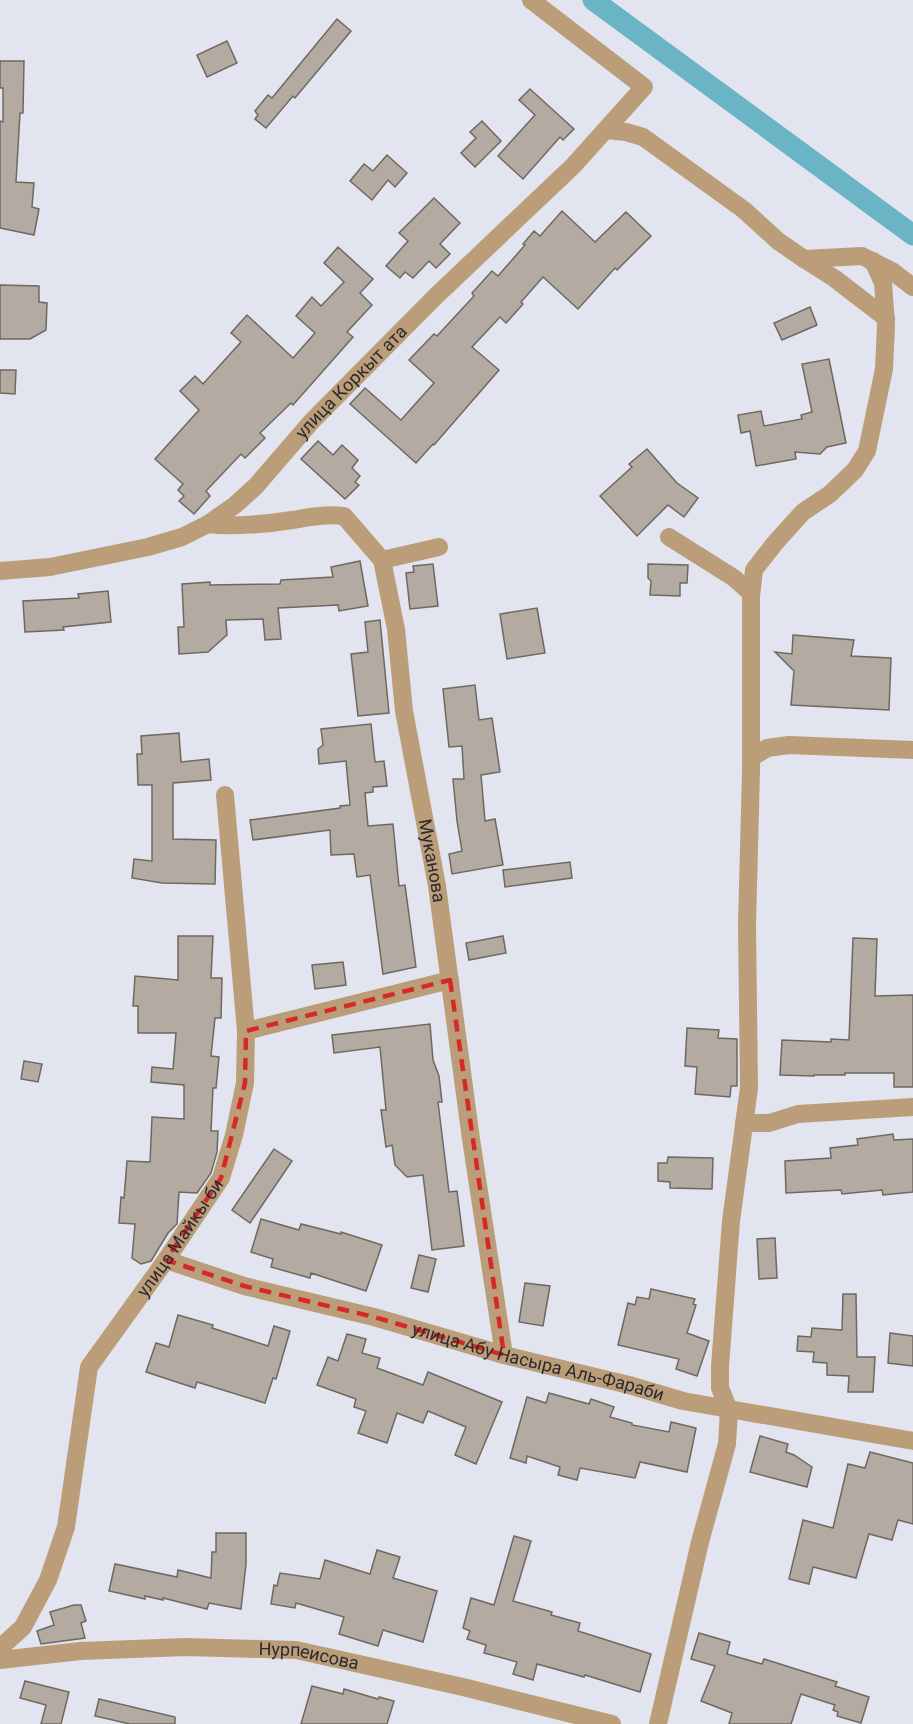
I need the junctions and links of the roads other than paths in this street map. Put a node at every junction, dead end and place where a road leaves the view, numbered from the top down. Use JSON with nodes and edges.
{"nodes":[{"id":1,"x":531,"y":0,"type":"edge"},
{"id":2,"x":606,"y":130,"type":"junction"},
{"id":3,"x":804,"y":259,"type":"junction"},
{"id":4,"x":873,"y":261,"type":"junction"},
{"id":5,"x":913,"y":287,"type":"edge"},
{"id":6,"x":885,"y":318,"type":"junction"},
{"id":7,"x":208,"y":524,"type":"junction"},
{"id":8,"x":669,"y":537,"type":"dead end"},
{"id":9,"x":439,"y":547,"type":"dead end"},
{"id":10,"x":382,"y":560,"type":"junction"},
{"id":11,"x":0,"y":571,"type":"edge"},
{"id":12,"x":751,"y":593,"type":"junction"},
{"id":13,"x":913,"y":750,"type":"edge"},
{"id":14,"x":751,"y":758,"type":"junction"},
{"id":15,"x":225,"y":795,"type":"dead end"},
{"id":16,"x":450,"y":980,"type":"junction"},
{"id":17,"x":246,"y":1031,"type":"junction"},
{"id":18,"x":913,"y":1107,"type":"edge"},
{"id":19,"x":744,"y":1123,"type":"junction"},
{"id":20,"x":166,"y":1260,"type":"junction"},
{"id":21,"x":504,"y":1355,"type":"junction"},
{"id":22,"x":729,"y":1410,"type":"junction"},
{"id":23,"x":913,"y":1441,"type":"edge"},
{"id":24,"x":0,"y":1648,"type":"edge"},
{"id":25,"x":0,"y":1660,"type":"edge"},
{"id":26,"x":612,"y":1724,"type":"edge"},
{"id":27,"x":658,"y":1724,"type":"edge"}],
"edges":[{"from":1,"to":2,"type":"street","name":"улица Коркыт ата"},
{"from":2,"to":3,"type":"street"},
{"from":2,"to":7,"type":"street","name":"улица Коркыт ата"},
{"from":3,"to":4,"type":"street"},
{"from":3,"to":6,"type":"street"},
{"from":4,"to":5,"type":"street"},
{"from":4,"to":6,"type":"street"},
{"from":6,"to":12,"type":"street"},
{"from":7,"to":10,"type":"street","name":"Муканова"},
{"from":7,"to":11,"type":"street","name":"улица Коркыт ата"},
{"from":8,"to":12,"type":"street"},
{"from":9,"to":10,"type":"street"},
{"from":10,"to":16,"type":"street","name":"Муканова"},
{"from":12,"to":14,"type":"street"},
{"from":13,"to":14,"type":"street"},
{"from":14,"to":19,"type":"street"},
{"from":15,"to":17,"type":"street","name":"улица Майкы би"},
{"from":16,"to":17,"type":"street"},
{"from":16,"to":21,"type":"street","name":"Муканова"},
{"from":17,"to":20,"type":"street","name":"улица Майкы би"},
{"from":18,"to":19,"type":"street"},
{"from":19,"to":22,"type":"street"},
{"from":20,"to":21,"type":"street","name":"улица Абу Насыра Аль-Фараби"},
{"from":20,"to":24,"type":"street","name":"улица Майкы би"},
{"from":21,"to":22,"type":"street","name":"улица Абу Насыра Аль-Фараби"},
{"from":22,"to":23,"type":"street","name":"улица Абу Насыра Аль-Фараби"},
{"from":22,"to":27,"type":"street"},
{"from":25,"to":26,"type":"street","name":"Нурпеисова"}]}
